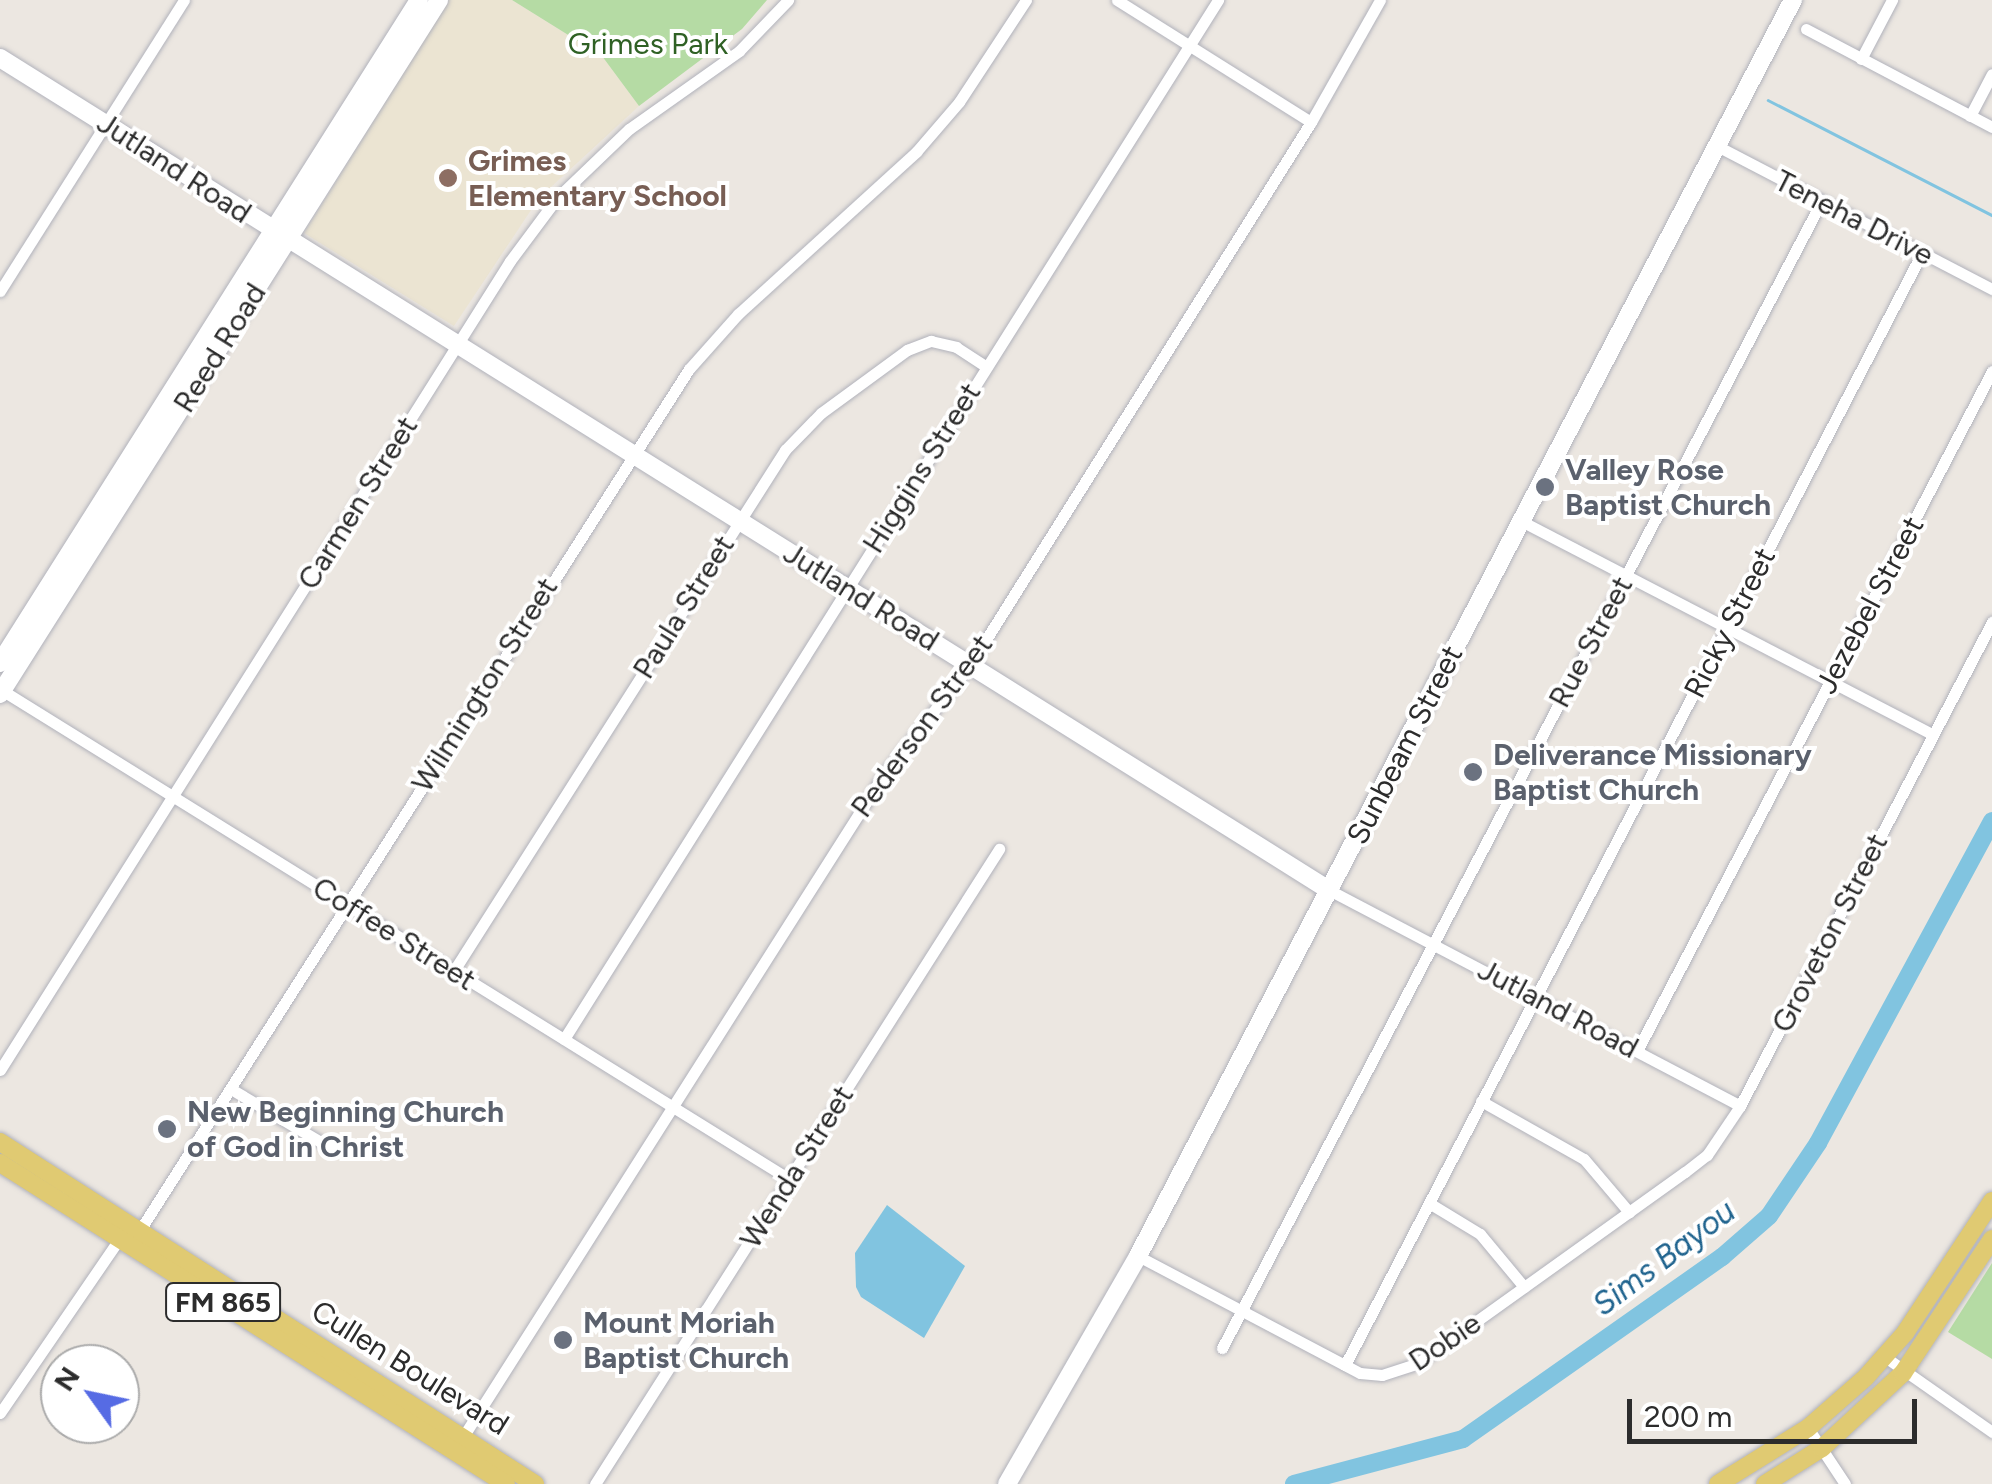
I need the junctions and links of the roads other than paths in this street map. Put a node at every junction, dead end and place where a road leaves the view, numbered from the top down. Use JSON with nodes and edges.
{"nodes":[{"id":1,"x":184,"y":0,"type":"edge"},
{"id":2,"x":419,"y":0,"type":"edge"},
{"id":3,"x":439,"y":0,"type":"edge"},
{"id":4,"x":788,"y":0,"type":"edge"},
{"id":5,"x":1026,"y":0,"type":"edge"},
{"id":6,"x":1117,"y":0,"type":"edge"},
{"id":7,"x":1218,"y":0,"type":"edge"},
{"id":8,"x":1380,"y":0,"type":"edge"},
{"id":9,"x":1792,"y":0,"type":"edge"},
{"id":10,"x":1892,"y":0,"type":"edge"},
{"id":11,"x":1806,"y":29,"type":"dead end"},
{"id":12,"x":1190,"y":46,"type":"junction"},
{"id":13,"x":0,"y":58,"type":"edge"},
{"id":14,"x":1861,"y":58,"type":"junction"},
{"id":15,"x":1992,"y":74,"type":"edge"},
{"id":16,"x":369,"y":94,"type":"junction"},
{"id":17,"x":1970,"y":116,"type":"junction"},
{"id":18,"x":1311,"y":122,"type":"junction"},
{"id":19,"x":106,"y":124,"type":"junction"},
{"id":20,"x":1992,"y":127,"type":"edge"},
{"id":21,"x":1717,"y":146,"type":"junction"},
{"id":22,"x":1821,"y":202,"type":"junction"},
{"id":23,"x":280,"y":236,"type":"junction"},
{"id":24,"x":1922,"y":253,"type":"junction"},
{"id":25,"x":1992,"y":289,"type":"edge"},
{"id":26,"x":0,"y":291,"type":"edge"},
{"id":27,"x":457,"y":345,"type":"junction"},
{"id":28,"x":985,"y":366,"type":"junction"},
{"id":29,"x":1992,"y":371,"type":"edge"},
{"id":30,"x":631,"y":452,"type":"junction"},
{"id":31,"x":105,"y":514,"type":"junction"},
{"id":32,"x":739,"y":520,"type":"junction"},
{"id":33,"x":1521,"y":522,"type":"junction"},
{"id":34,"x":1628,"y":574,"type":"junction"},
{"id":35,"x":848,"y":587,"type":"junction"},
{"id":36,"x":1992,"y":622,"type":"edge"},
{"id":37,"x":1729,"y":626,"type":"junction"},
{"id":38,"x":0,"y":663,"type":"edge"},
{"id":39,"x":970,"y":665,"type":"junction"},
{"id":40,"x":1830,"y":681,"type":"junction"},
{"id":41,"x":1,"y":691,"type":"edge"},
{"id":42,"x":1933,"y":735,"type":"junction"},
{"id":43,"x":172,"y":797,"type":"junction"},
{"id":44,"x":998,"y":849,"type":"dead end"},
{"id":45,"x":1329,"y":890,"type":"junction"},
{"id":46,"x":346,"y":904,"type":"junction"},
{"id":47,"x":1434,"y":943,"type":"junction"},
{"id":48,"x":454,"y":972,"type":"junction"},
{"id":49,"x":1533,"y":997,"type":"junction"},
{"id":50,"x":564,"y":1039,"type":"junction"},
{"id":51,"x":1638,"y":1051,"type":"junction"},
{"id":52,"x":0,"y":1070,"type":"edge"},
{"id":53,"x":231,"y":1089,"type":"junction"},
{"id":54,"x":1481,"y":1101,"type":"junction"},
{"id":55,"x":672,"y":1106,"type":"junction"},
{"id":56,"x":1740,"y":1106,"type":"junction"},
{"id":57,"x":0,"y":1142,"type":"edge"},
{"id":58,"x":328,"y":1147,"type":"dead end"},
{"id":59,"x":0,"y":1162,"type":"edge"},
{"id":60,"x":789,"y":1179,"type":"junction"},
{"id":61,"x":1992,"y":1202,"type":"edge"},
{"id":62,"x":1429,"y":1203,"type":"junction"},
{"id":63,"x":1629,"y":1212,"type":"junction"},
{"id":64,"x":140,"y":1230,"type":"junction"},
{"id":65,"x":120,"y":1238,"type":"junction"},
{"id":66,"x":1992,"y":1240,"type":"edge"},
{"id":67,"x":1138,"y":1256,"type":"junction"},
{"id":68,"x":1524,"y":1287,"type":"junction"},
{"id":69,"x":254,"y":1312,"type":"junction"},
{"id":70,"x":1242,"y":1312,"type":"junction"},
{"id":71,"x":1222,"y":1348,"type":"dead end"},
{"id":72,"x":1885,"y":1357,"type":"junction"},
{"id":73,"x":1345,"y":1366,"type":"junction"},
{"id":74,"x":1903,"y":1373,"type":"junction"},
{"id":75,"x":0,"y":1414,"type":"edge"},
{"id":76,"x":1808,"y":1428,"type":"junction"},
{"id":77,"x":1992,"y":1432,"type":"edge"},
{"id":78,"x":460,"y":1441,"type":"junction"},
{"id":79,"x":1822,"y":1448,"type":"junction"},
{"id":80,"x":506,"y":1484,"type":"edge"},
{"id":81,"x":535,"y":1484,"type":"edge"},
{"id":82,"x":595,"y":1484,"type":"edge"},
{"id":83,"x":1007,"y":1484,"type":"edge"},
{"id":84,"x":1718,"y":1484,"type":"edge"},
{"id":85,"x":1766,"y":1484,"type":"edge"},
{"id":86,"x":1845,"y":1484,"type":"edge"}],
"edges":[{"from":1,"to":19,"type":"street"},
{"from":2,"to":16,"type":"street","name":"Reed Road"},
{"from":3,"to":16,"type":"street","name":"Reed Road"},
{"from":4,"to":27,"type":"street","name":"Carmen Street"},
{"from":5,"to":30,"type":"street","name":"Wilmington Street"},
{"from":6,"to":12,"type":"street"},
{"from":7,"to":12,"type":"street","name":"Higgins Street"},
{"from":8,"to":18,"type":"street","name":"Pederson Street"},
{"from":9,"to":21,"type":"street","name":"Sunbeam Street"},
{"from":10,"to":14,"type":"street"},
{"from":11,"to":14,"type":"street"},
{"from":12,"to":18,"type":"street"},
{"from":12,"to":28,"type":"street","name":"Higgins Street"},
{"from":13,"to":19,"type":"street","name":"Jutland Road"},
{"from":14,"to":17,"type":"street"},
{"from":15,"to":17,"type":"street"},
{"from":16,"to":23,"type":"street","name":"Reed Road"},
{"from":17,"to":20,"type":"street"},
{"from":18,"to":39,"type":"street","name":"Pederson Street"},
{"from":19,"to":23,"type":"street","name":"Jutland Road"},
{"from":19,"to":26,"type":"street"},
{"from":21,"to":22,"type":"street","name":"Teneha Drive"},
{"from":21,"to":33,"type":"street","name":"Sunbeam Street"},
{"from":22,"to":24,"type":"street","name":"Teneha Drive"},
{"from":22,"to":34,"type":"street","name":"Rue Street"},
{"from":23,"to":27,"type":"street","name":"Jutland Road"},
{"from":23,"to":31,"type":"street","name":"Reed Road"},
{"from":24,"to":25,"type":"street","name":"Teneha Drive"},
{"from":24,"to":37,"type":"street","name":"Ricky Street"},
{"from":27,"to":30,"type":"street","name":"Jutland Road"},
{"from":27,"to":43,"type":"street","name":"Carmen Street"},
{"from":28,"to":32,"type":"street","name":"Paula Street"},
{"from":28,"to":35,"type":"street","name":"Higgins Street"},
{"from":29,"to":40,"type":"street","name":"Jezebel Street"},
{"from":30,"to":32,"type":"street","name":"Jutland Road"},
{"from":30,"to":46,"type":"street","name":"Wilmington Street"},
{"from":31,"to":38,"type":"street","name":"Reed Road"},
{"from":31,"to":41,"type":"street","name":"Reed Road"},
{"from":32,"to":35,"type":"street","name":"Jutland Road"},
{"from":32,"to":48,"type":"street","name":"Paula Street"},
{"from":33,"to":34,"type":"street"},
{"from":33,"to":45,"type":"street","name":"Sunbeam Street"},
{"from":34,"to":37,"type":"street"},
{"from":34,"to":47,"type":"street","name":"Rue Street"},
{"from":35,"to":39,"type":"street","name":"Jutland Road"},
{"from":35,"to":50,"type":"street","name":"Higgins Street"},
{"from":36,"to":42,"type":"street","name":"Groveton Street"},
{"from":37,"to":40,"type":"street"},
{"from":37,"to":49,"type":"street","name":"Ricky Street"},
{"from":39,"to":45,"type":"street","name":"Jutland Road"},
{"from":39,"to":55,"type":"street","name":"Pederson Street"},
{"from":40,"to":42,"type":"street"},
{"from":40,"to":51,"type":"street","name":"Jezebel Street"},
{"from":41,"to":43,"type":"street","name":"Coffee Street"},
{"from":42,"to":56,"type":"street","name":"Groveton Street"},
{"from":43,"to":46,"type":"street","name":"Coffee Street"},
{"from":43,"to":52,"type":"street","name":"Carmen Street"},
{"from":44,"to":60,"type":"street","name":"Wenda Street"},
{"from":45,"to":47,"type":"street","name":"Jutland Road"},
{"from":45,"to":67,"type":"street","name":"Sunbeam Street"},
{"from":46,"to":48,"type":"street","name":"Coffee Street"},
{"from":46,"to":53,"type":"street","name":"Wilmington Street"},
{"from":47,"to":49,"type":"street","name":"Jutland Road"},
{"from":47,"to":70,"type":"street","name":"Rue Street"},
{"from":48,"to":50,"type":"street","name":"Coffee Street"},
{"from":49,"to":51,"type":"street","name":"Jutland Road"},
{"from":49,"to":54,"type":"street","name":"Ricky Street"},
{"from":50,"to":55,"type":"street","name":"Coffee Street"},
{"from":51,"to":56,"type":"street","name":"Jutland Road"},
{"from":53,"to":58,"type":"street"},
{"from":53,"to":64,"type":"street","name":"Wilmington Street"},
{"from":54,"to":62,"type":"street","name":"Ricky Street"},
{"from":54,"to":63,"type":"street"},
{"from":55,"to":60,"type":"street","name":"Coffee Street"},
{"from":55,"to":78,"type":"street","name":"Pederson Street"},
{"from":56,"to":63,"type":"street","name":"Groveton Street"},
{"from":57,"to":64,"type":"main road","name":"Cullen Boulevard","number":"FM 865"},
{"from":59,"to":65,"type":"main road","name":"Cullen Boulevard","number":"FM 865"},
{"from":60,"to":82,"type":"street","name":"Wenda Street"},
{"from":61,"to":72,"type":"main road"},
{"from":62,"to":68,"type":"street"},
{"from":62,"to":73,"type":"street","name":"Ricky Street"},
{"from":63,"to":68,"type":"street","name":"Dobie"},
{"from":64,"to":65,"type":"street"},
{"from":64,"to":69,"type":"main road","name":"Cullen Boulevard","number":"FM 865"},
{"from":65,"to":69,"type":"main road","name":"Cullen Boulevard","number":"FM 865"},
{"from":65,"to":75,"type":"street"},
{"from":66,"to":74,"type":"main road"},
{"from":67,"to":70,"type":"street","name":"Dobie"},
{"from":67,"to":83,"type":"street","name":"Sunbeam Street"},
{"from":68,"to":73,"type":"street","name":"Dobie"},
{"from":69,"to":78,"type":"main road","name":"Cullen Boulevard","number":"FM 865"},
{"from":70,"to":71,"type":"street","name":"Rue Street"},
{"from":70,"to":73,"type":"street","name":"Dobie"},
{"from":72,"to":74,"type":"street"},
{"from":72,"to":76,"type":"main road"},
{"from":74,"to":77,"type":"street"},
{"from":74,"to":79,"type":"main road"},
{"from":76,"to":79,"type":"street"},
{"from":76,"to":84,"type":"main road"},
{"from":78,"to":80,"type":"main road","name":"Cullen Boulevard","number":"FM 865"},
{"from":78,"to":81,"type":"main road","name":"Cullen Boulevard","number":"FM 865"},
{"from":79,"to":85,"type":"main road"},
{"from":79,"to":86,"type":"street"}]}
